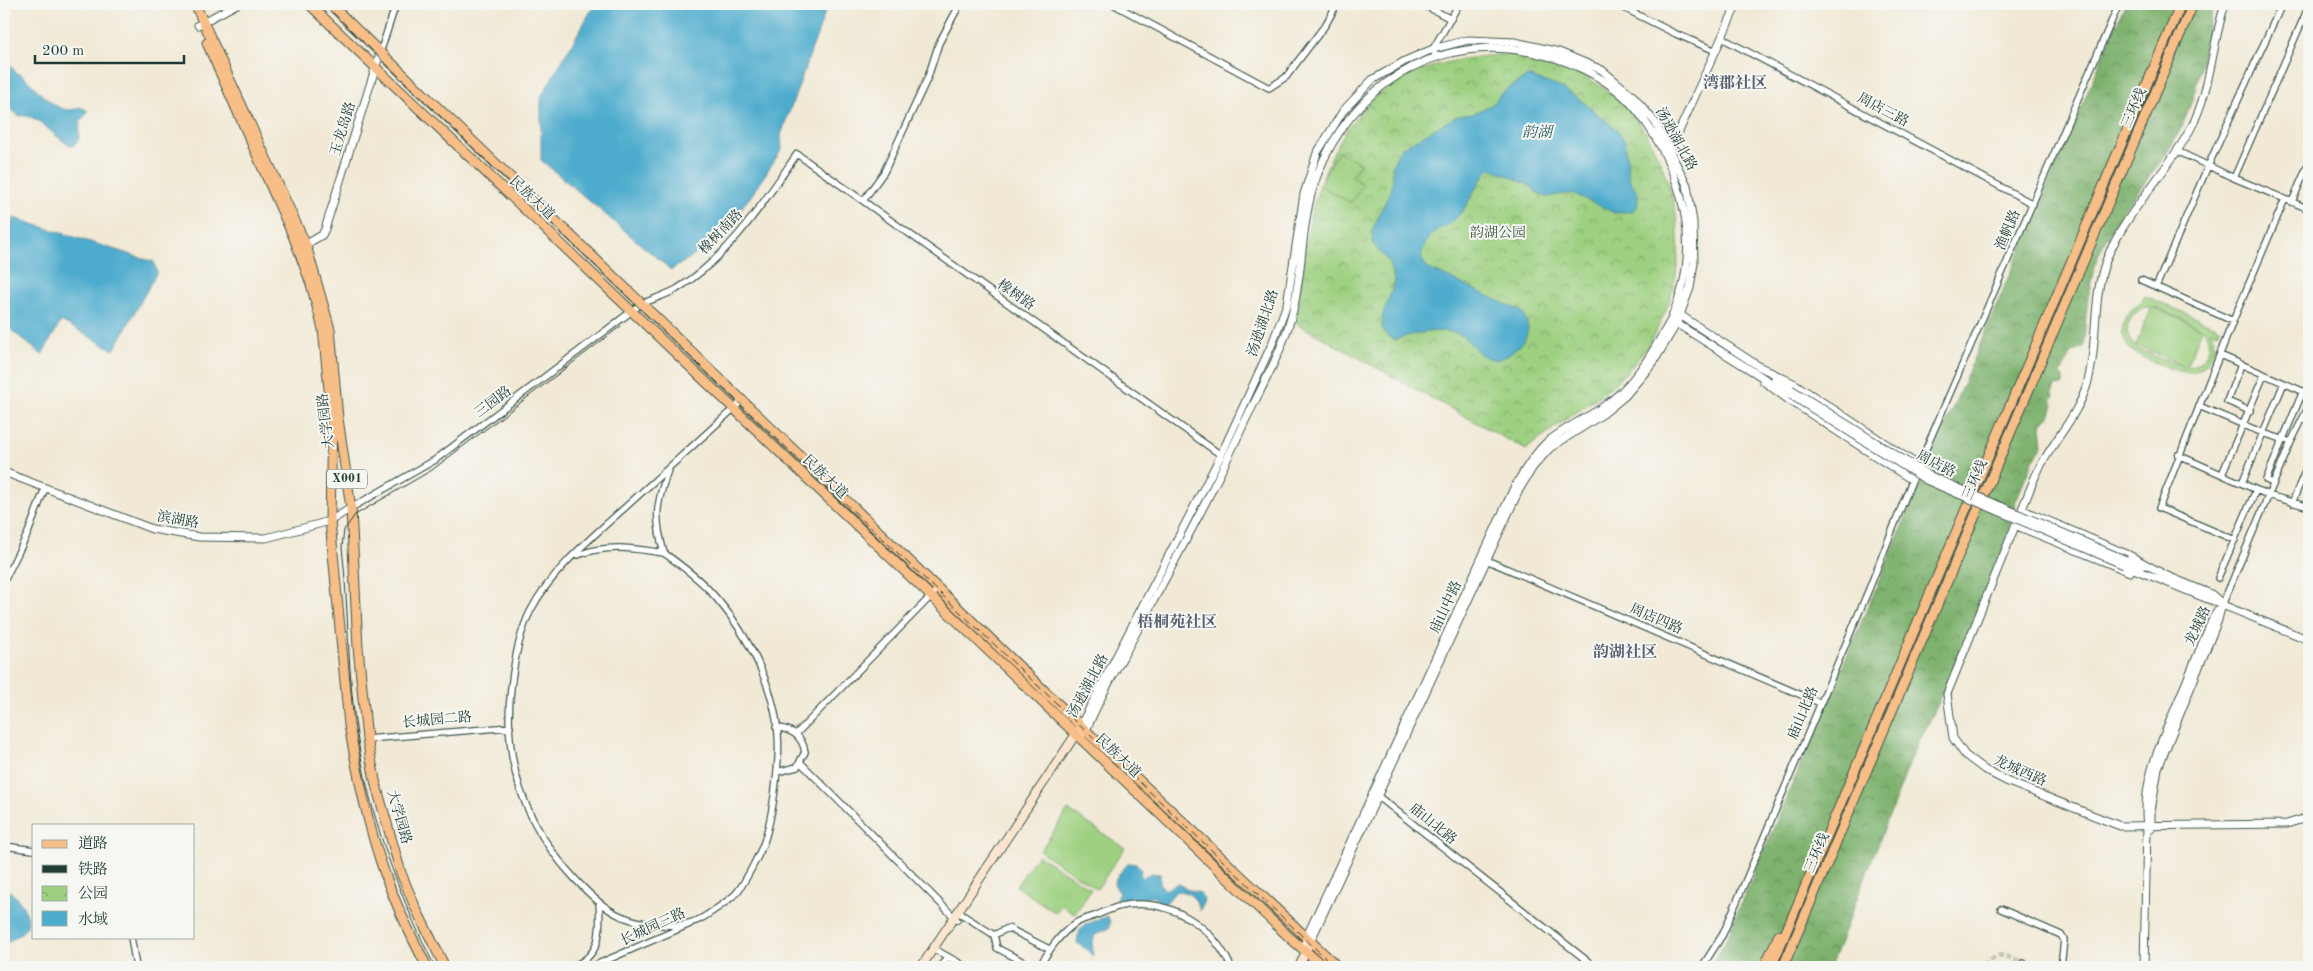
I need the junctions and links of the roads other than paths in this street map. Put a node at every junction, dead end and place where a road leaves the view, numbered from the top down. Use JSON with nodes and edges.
{"nodes":[{"id":1,"x":189,"y":4,"type":"edge"},
{"id":2,"x":195,"y":4,"type":"edge"},
{"id":3,"x":237,"y":4,"type":"edge"},
{"id":4,"x":309,"y":4,"type":"edge"},
{"id":5,"x":330,"y":4,"type":"edge"},
{"id":6,"x":396,"y":4,"type":"edge"},
{"id":7,"x":960,"y":4,"type":"edge"},
{"id":8,"x":1113,"y":4,"type":"edge"},
{"id":9,"x":1336,"y":4,"type":"edge"},
{"id":10,"x":1422,"y":4,"type":"edge"},
{"id":11,"x":1459,"y":4,"type":"edge"},
{"id":12,"x":1616,"y":4,"type":"edge"},
{"id":13,"x":1737,"y":4,"type":"edge"},
{"id":14,"x":2119,"y":4,"type":"edge"},
{"id":15,"x":2181,"y":4,"type":"edge"},
{"id":16,"x":2193,"y":4,"type":"edge"},
{"id":17,"x":2224,"y":4,"type":"edge"},
{"id":18,"x":2282,"y":4,"type":"edge"},
{"id":19,"x":2298,"y":4,"type":"edge"},
{"id":20,"x":2309,"y":8,"type":"edge"},
{"id":21,"x":1451,"y":19,"type":"junction"},
{"id":22,"x":201,"y":23,"type":"junction"},
{"id":23,"x":1722,"y":38,"type":"junction"},
{"id":24,"x":1433,"y":49,"type":"junction"},
{"id":25,"x":1716,"y":51,"type":"junction"},
{"id":26,"x":380,"y":53,"type":"junction"},
{"id":27,"x":1436,"y":57,"type":"junction"},
{"id":28,"x":375,"y":67,"type":"junction"},
{"id":29,"x":1668,"y":151,"type":"junction"},
{"id":30,"x":2177,"y":151,"type":"junction"},
{"id":31,"x":797,"y":154,"type":"joint"},
{"id":32,"x":2309,"y":162,"type":"edge"},
{"id":33,"x":2208,"y":166,"type":"junction"},
{"id":34,"x":2234,"y":178,"type":"junction"},
{"id":35,"x":2285,"y":199,"type":"junction"},
{"id":36,"x":863,"y":201,"type":"junction"},
{"id":37,"x":2292,"y":202,"type":"junction"},
{"id":38,"x":2033,"y":204,"type":"junction"},
{"id":39,"x":2309,"y":209,"type":"edge"},
{"id":40,"x":302,"y":247,"type":"junction"},
{"id":41,"x":2140,"y":280,"type":"dead end"},
{"id":42,"x":2156,"y":287,"type":"junction"},
{"id":43,"x":641,"y":304,"type":"junction"},
{"id":44,"x":632,"y":312,"type":"junction"},
{"id":45,"x":1677,"y":313,"type":"junction"},
{"id":46,"x":2234,"y":321,"type":"junction"},
{"id":47,"x":1674,"y":322,"type":"junction"},
{"id":48,"x":2220,"y":355,"type":"junction"},
{"id":49,"x":2241,"y":365,"type":"junction"},
{"id":50,"x":1758,"y":366,"type":"junction"},
{"id":51,"x":1754,"y":372,"type":"junction"},
{"id":52,"x":2264,"y":375,"type":"junction"},
{"id":53,"x":2284,"y":383,"type":"junction"},
{"id":54,"x":1790,"y":391,"type":"junction"},
{"id":55,"x":2302,"y":391,"type":"junction"},
{"id":56,"x":2309,"y":394,"type":"edge"},
{"id":57,"x":742,"y":401,"type":"junction"},
{"id":58,"x":2199,"y":406,"type":"junction"},
{"id":59,"x":2309,"y":406,"type":"edge"},
{"id":60,"x":734,"y":409,"type":"junction"},
{"id":61,"x":2250,"y":411,"type":"junction"},
{"id":62,"x":2243,"y":424,"type":"junction"},
{"id":63,"x":2263,"y":432,"type":"junction"},
{"id":64,"x":2282,"y":440,"type":"junction"},
{"id":65,"x":2291,"y":442,"type":"junction"},
{"id":66,"x":2178,"y":455,"type":"junction"},
{"id":67,"x":1221,"y":456,"type":"junction"},
{"id":68,"x":2309,"y":462,"type":"edge"},
{"id":69,"x":1918,"y":465,"type":"junction"},
{"id":70,"x":668,"y":468,"type":"junction"},
{"id":71,"x":4,"y":472,"type":"edge"},
{"id":72,"x":2222,"y":474,"type":"junction"},
{"id":73,"x":1912,"y":480,"type":"junction"},
{"id":74,"x":2242,"y":483,"type":"junction"},
{"id":75,"x":2273,"y":483,"type":"junction"},
{"id":76,"x":45,"y":488,"type":"junction"},
{"id":77,"x":2256,"y":490,"type":"junction"},
{"id":78,"x":2268,"y":495,"type":"junction"},
{"id":79,"x":2292,"y":503,"type":"junction"},
{"id":80,"x":2309,"y":507,"type":"edge"},
{"id":81,"x":351,"y":508,"type":"junction"},
{"id":82,"x":2023,"y":510,"type":"junction"},
{"id":83,"x":330,"y":521,"type":"junction"},
{"id":84,"x":2017,"y":526,"type":"junction"},
{"id":85,"x":2235,"y":540,"type":"junction"},
{"id":86,"x":664,"y":553,"type":"junction"},
{"id":87,"x":574,"y":556,"type":"junction"},
{"id":88,"x":1484,"y":559,"type":"junction"},
{"id":89,"x":2218,"y":578,"type":"dead end"},
{"id":90,"x":2166,"y":579,"type":"junction"},
{"id":91,"x":4,"y":581,"type":"edge"},
{"id":92,"x":938,"y":589,"type":"junction"},
{"id":93,"x":930,"y":597,"type":"junction"},
{"id":94,"x":2223,"y":603,"type":"junction"},
{"id":95,"x":2309,"y":640,"type":"edge"},
{"id":96,"x":1820,"y":703,"type":"junction"},
{"id":97,"x":510,"y":727,"type":"junction"},
{"id":98,"x":776,"y":727,"type":"junction"},
{"id":99,"x":1081,"y":732,"type":"junction"},
{"id":100,"x":796,"y":734,"type":"junction"},
{"id":101,"x":367,"y":739,"type":"junction"},
{"id":102,"x":801,"y":763,"type":"junction"},
{"id":103,"x":777,"y":772,"type":"junction"},
{"id":104,"x":1376,"y":794,"type":"junction"},
{"id":105,"x":2309,"y":817,"type":"edge"},
{"id":106,"x":2149,"y":826,"type":"junction"},
{"id":107,"x":4,"y":846,"type":"edge"},
{"id":108,"x":32,"y":850,"type":"edge"},
{"id":109,"x":1804,"y":891,"type":"junction"},
{"id":110,"x":599,"y":902,"type":"junction"},
{"id":111,"x":2002,"y":909,"type":"dead end"},
{"id":112,"x":958,"y":916,"type":"junction"},
{"id":113,"x":696,"y":921,"type":"junction"},
{"id":114,"x":994,"y":934,"type":"junction"},
{"id":115,"x":131,"y":938,"type":"edge"},
{"id":116,"x":1308,"y":940,"type":"junction"},
{"id":117,"x":1049,"y":949,"type":"junction"},
{"id":118,"x":935,"y":950,"type":"junction"},
{"id":119,"x":1305,"y":950,"type":"junction"},
{"id":120,"x":947,"y":957,"type":"junction"},
{"id":121,"x":2022,"y":962,"type":"dead end"},
{"id":122,"x":136,"y":967,"type":"edge"},
{"id":123,"x":427,"y":967,"type":"edge"},
{"id":124,"x":445,"y":967,"type":"edge"},
{"id":125,"x":569,"y":967,"type":"edge"},
{"id":126,"x":591,"y":967,"type":"edge"},
{"id":127,"x":921,"y":967,"type":"edge"},
{"id":128,"x":925,"y":967,"type":"edge"},
{"id":129,"x":940,"y":967,"type":"edge"},
{"id":130,"x":959,"y":967,"type":"edge"},
{"id":131,"x":1033,"y":967,"type":"edge"},
{"id":132,"x":1039,"y":967,"type":"edge"},
{"id":133,"x":1231,"y":967,"type":"edge"},
{"id":134,"x":1299,"y":967,"type":"edge"},
{"id":135,"x":1324,"y":967,"type":"edge"},
{"id":136,"x":1338,"y":967,"type":"edge"},
{"id":137,"x":1595,"y":967,"type":"edge"},
{"id":138,"x":1702,"y":967,"type":"edge"},
{"id":139,"x":1764,"y":967,"type":"edge"},
{"id":140,"x":1771,"y":967,"type":"edge"},
{"id":141,"x":1784,"y":967,"type":"edge"},
{"id":142,"x":2033,"y":967,"type":"edge"},
{"id":143,"x":2061,"y":967,"type":"edge"},
{"id":144,"x":2144,"y":967,"type":"edge"},
{"id":145,"x":2148,"y":967,"type":"edge"}],
"edges":[{"from":1,"to":22,"type":"main road","name":"大学园路","number":"X001"},
{"from":2,"to":22,"type":"main road","name":"大学园路","number":"X001"},
{"from":3,"to":22,"type":"street"},
{"from":4,"to":28,"type":"main road","name":"民族大道"},
{"from":5,"to":26,"type":"main road","name":"民族大道"},
{"from":6,"to":26,"type":"street","name":"玉龙岛路"},
{"from":7,"to":36,"type":"street"},
{"from":8,"to":9,"type":"street"},
{"from":10,"to":21,"type":"street"},
{"from":11,"to":21,"type":"street"},
{"from":12,"to":25,"type":"street"},
{"from":13,"to":23,"type":"street"},
{"from":14,"to":38,"type":"street","name":"渔帆路"},
{"from":15,"to":109,"type":"main road","name":"三环线"},
{"from":16,"to":141,"type":"main road","name":"三环线"},
{"from":17,"to":30,"type":"street","name":"龙城西路"},
{"from":18,"to":33,"type":"street"},
{"from":19,"to":20,"type":"street"},
{"from":20,"to":34,"type":"street"},
{"from":21,"to":24,"type":"street"},
{"from":22,"to":40,"type":"main road","name":"大学园路","number":"X001"},
{"from":23,"to":25,"type":"street"},
{"from":23,"to":38,"type":"street","name":"周店三路"},
{"from":24,"to":27,"type":"street"},
{"from":24,"to":29,"type":"street","name":"汤逊湖北路"},
{"from":24,"to":67,"type":"street","name":"汤逊湖北路"},
{"from":25,"to":29,"type":"street"},
{"from":26,"to":28,"type":"street","name":"玉龙岛路"},
{"from":26,"to":43,"type":"main road","name":"民族大道"},
{"from":27,"to":29,"type":"street","name":"汤逊湖北路"},
{"from":27,"to":99,"type":"street","name":"汤逊湖北路"},
{"from":28,"to":40,"type":"street","name":"玉龙岛路"},
{"from":28,"to":44,"type":"main road","name":"民族大道"},
{"from":29,"to":45,"type":"street","name":"汤逊湖北路"},
{"from":30,"to":33,"type":"street"},
{"from":30,"to":82,"type":"street","name":"龙城西路"},
{"from":31,"to":36,"type":"street","name":"橡树路"},
{"from":31,"to":43,"type":"street","name":"橡树南路"},
{"from":32,"to":37,"type":"street"},
{"from":33,"to":34,"type":"street"},
{"from":33,"to":42,"type":"street"},
{"from":34,"to":35,"type":"street"},
{"from":35,"to":37,"type":"street"},
{"from":35,"to":46,"type":"street"},
{"from":36,"to":67,"type":"street","name":"橡树路"},
{"from":37,"to":39,"type":"street"},
{"from":38,"to":69,"type":"street","name":"渔帆路"},
{"from":40,"to":81,"type":"main road","name":"大学园路","number":"X001"},
{"from":40,"to":83,"type":"main road","name":"大学园路","number":"X001"},
{"from":41,"to":42,"type":"street"},
{"from":42,"to":46,"type":"street"},
{"from":43,"to":44,"type":"street","name":"三园路"},
{"from":43,"to":57,"type":"main road","name":"民族大道"},
{"from":44,"to":60,"type":"main road","name":"民族大道"},
{"from":44,"to":81,"type":"street","name":"三园路"},
{"from":45,"to":47,"type":"street","name":"庙山中路"},
{"from":45,"to":50,"type":"street","name":"周店路"},
{"from":46,"to":48,"type":"street"},
{"from":47,"to":51,"type":"street","name":"周店路"},
{"from":47,"to":88,"type":"street","name":"庙山中路"},
{"from":48,"to":49,"type":"street"},
{"from":48,"to":58,"type":"street"},
{"from":49,"to":52,"type":"street"},
{"from":49,"to":61,"type":"street"},
{"from":50,"to":54,"type":"street","name":"周店路"},
{"from":50,"to":69,"type":"street"},
{"from":51,"to":54,"type":"street","name":"周店路"},
{"from":51,"to":73,"type":"street"},
{"from":52,"to":53,"type":"street"},
{"from":52,"to":61,"type":"street"},
{"from":53,"to":55,"type":"street"},
{"from":53,"to":63,"type":"street"},
{"from":54,"to":90,"type":"street","name":"周店路","bridge":true},
{"from":55,"to":56,"type":"street"},
{"from":55,"to":64,"type":"street"},
{"from":57,"to":60,"type":"street"},
{"from":57,"to":92,"type":"main road","name":"民族大道"},
{"from":58,"to":62,"type":"street"},
{"from":58,"to":66,"type":"street"},
{"from":59,"to":65,"type":"street"},
{"from":60,"to":70,"type":"street"},
{"from":60,"to":93,"type":"main road","name":"民族大道"},
{"from":61,"to":62,"type":"street"},
{"from":62,"to":63,"type":"street"},
{"from":62,"to":72,"type":"street"},
{"from":63,"to":64,"type":"street"},
{"from":63,"to":74,"type":"street"},
{"from":64,"to":65,"type":"street"},
{"from":64,"to":75,"type":"street"},
{"from":65,"to":75,"type":"street"},
{"from":66,"to":72,"type":"street"},
{"from":66,"to":85,"type":"street"},
{"from":67,"to":99,"type":"street","name":"汤逊湖北路"},
{"from":68,"to":79,"type":"street"},
{"from":69,"to":73,"type":"street","name":"庙山北路"},
{"from":70,"to":86,"type":"street"},
{"from":70,"to":87,"type":"street"},
{"from":71,"to":76,"type":"street","name":"滨湖路"},
{"from":72,"to":74,"type":"street"},
{"from":73,"to":96,"type":"street","name":"庙山北路"},
{"from":74,"to":77,"type":"street"},
{"from":75,"to":78,"type":"street"},
{"from":76,"to":83,"type":"street","name":"滨湖路"},
{"from":76,"to":91,"type":"street"},
{"from":77,"to":78,"type":"street"},
{"from":77,"to":85,"type":"street"},
{"from":78,"to":79,"type":"street"},
{"from":78,"to":94,"type":"street"},
{"from":79,"to":80,"type":"street"},
{"from":81,"to":83,"type":"street","name":"滨湖路"},
{"from":81,"to":101,"type":"main road","name":"大学园路","number":"X001"},
{"from":82,"to":84,"type":"street","name":"龙城西路"},
{"from":82,"to":90,"type":"street"},
{"from":83,"to":123,"type":"main road","name":"大学园路","number":"X001"},
{"from":84,"to":90,"type":"street"},
{"from":84,"to":106,"type":"street","name":"龙城西路"},
{"from":85,"to":89,"type":"street"},
{"from":86,"to":87,"type":"street"},
{"from":86,"to":98,"type":"street","name":"长城园三路"},
{"from":87,"to":97,"type":"street"},
{"from":88,"to":96,"type":"street","name":"周店四路"},
{"from":88,"to":104,"type":"street","name":"庙山中路"},
{"from":90,"to":94,"type":"street","name":"周店路"},
{"from":92,"to":93,"type":"street"},
{"from":92,"to":99,"type":"main road","name":"民族大道"},
{"from":93,"to":99,"type":"main road","name":"民族大道"},
{"from":93,"to":100,"type":"street"},
{"from":94,"to":95,"type":"street","name":"周店路"},
{"from":94,"to":106,"type":"street","name":"龙城路"},
{"from":96,"to":138,"type":"street","name":"庙山北路"},
{"from":97,"to":101,"type":"street","name":"长城园二路"},
{"from":97,"to":110,"type":"street"},
{"from":98,"to":100,"type":"street"},
{"from":98,"to":103,"type":"street","name":"长城园三路"},
{"from":99,"to":112,"type":"main road","name":"汤逊湖北路"},
{"from":99,"to":116,"type":"main road","name":"民族大道"},
{"from":99,"to":119,"type":"main road","name":"民族大道"},
{"from":100,"to":102,"type":"street"},
{"from":101,"to":124,"type":"main road","name":"大学园路","number":"X001"},
{"from":102,"to":103,"type":"street"},
{"from":102,"to":112,"type":"street"},
{"from":103,"to":113,"type":"street","name":"长城园三路"},
{"from":104,"to":116,"type":"street","name":"庙山中路"},
{"from":104,"to":137,"type":"street","name":"庙山北路"},
{"from":105,"to":106,"type":"street","name":"龙城西路"},
{"from":106,"to":144,"type":"street","name":"龙城路"},
{"from":106,"to":145,"type":"street","name":"龙城路"},
{"from":107,"to":108,"type":"street"},
{"from":109,"to":139,"type":"main road"},
{"from":109,"to":140,"type":"main road","name":"三环线"},
{"from":110,"to":113,"type":"street"},
{"from":110,"to":125,"type":"street","name":"长城园三路"},
{"from":111,"to":143,"type":"street"},
{"from":112,"to":114,"type":"street"},
{"from":112,"to":118,"type":"main road","name":"汤逊湖北路"},
{"from":113,"to":126,"type":"street","name":"长城园三路"},
{"from":114,"to":117,"type":"street"},
{"from":114,"to":131,"type":"street"},
{"from":115,"to":122,"type":"street"},
{"from":116,"to":119,"type":"main road"},
{"from":116,"to":136,"type":"main road","name":"民族大道"},
{"from":117,"to":132,"type":"street"},
{"from":117,"to":133,"type":"street"},
{"from":118,"to":120,"type":"street"},
{"from":118,"to":127,"type":"main road","name":"汤逊湖北路"},
{"from":118,"to":128,"type":"main road","name":"汤逊湖北路"},
{"from":119,"to":134,"type":"main road"},
{"from":119,"to":135,"type":"main road","name":"民族大道"},
{"from":120,"to":129,"type":"street"},
{"from":120,"to":130,"type":"street"},
{"from":121,"to":142,"type":"street"}]}
